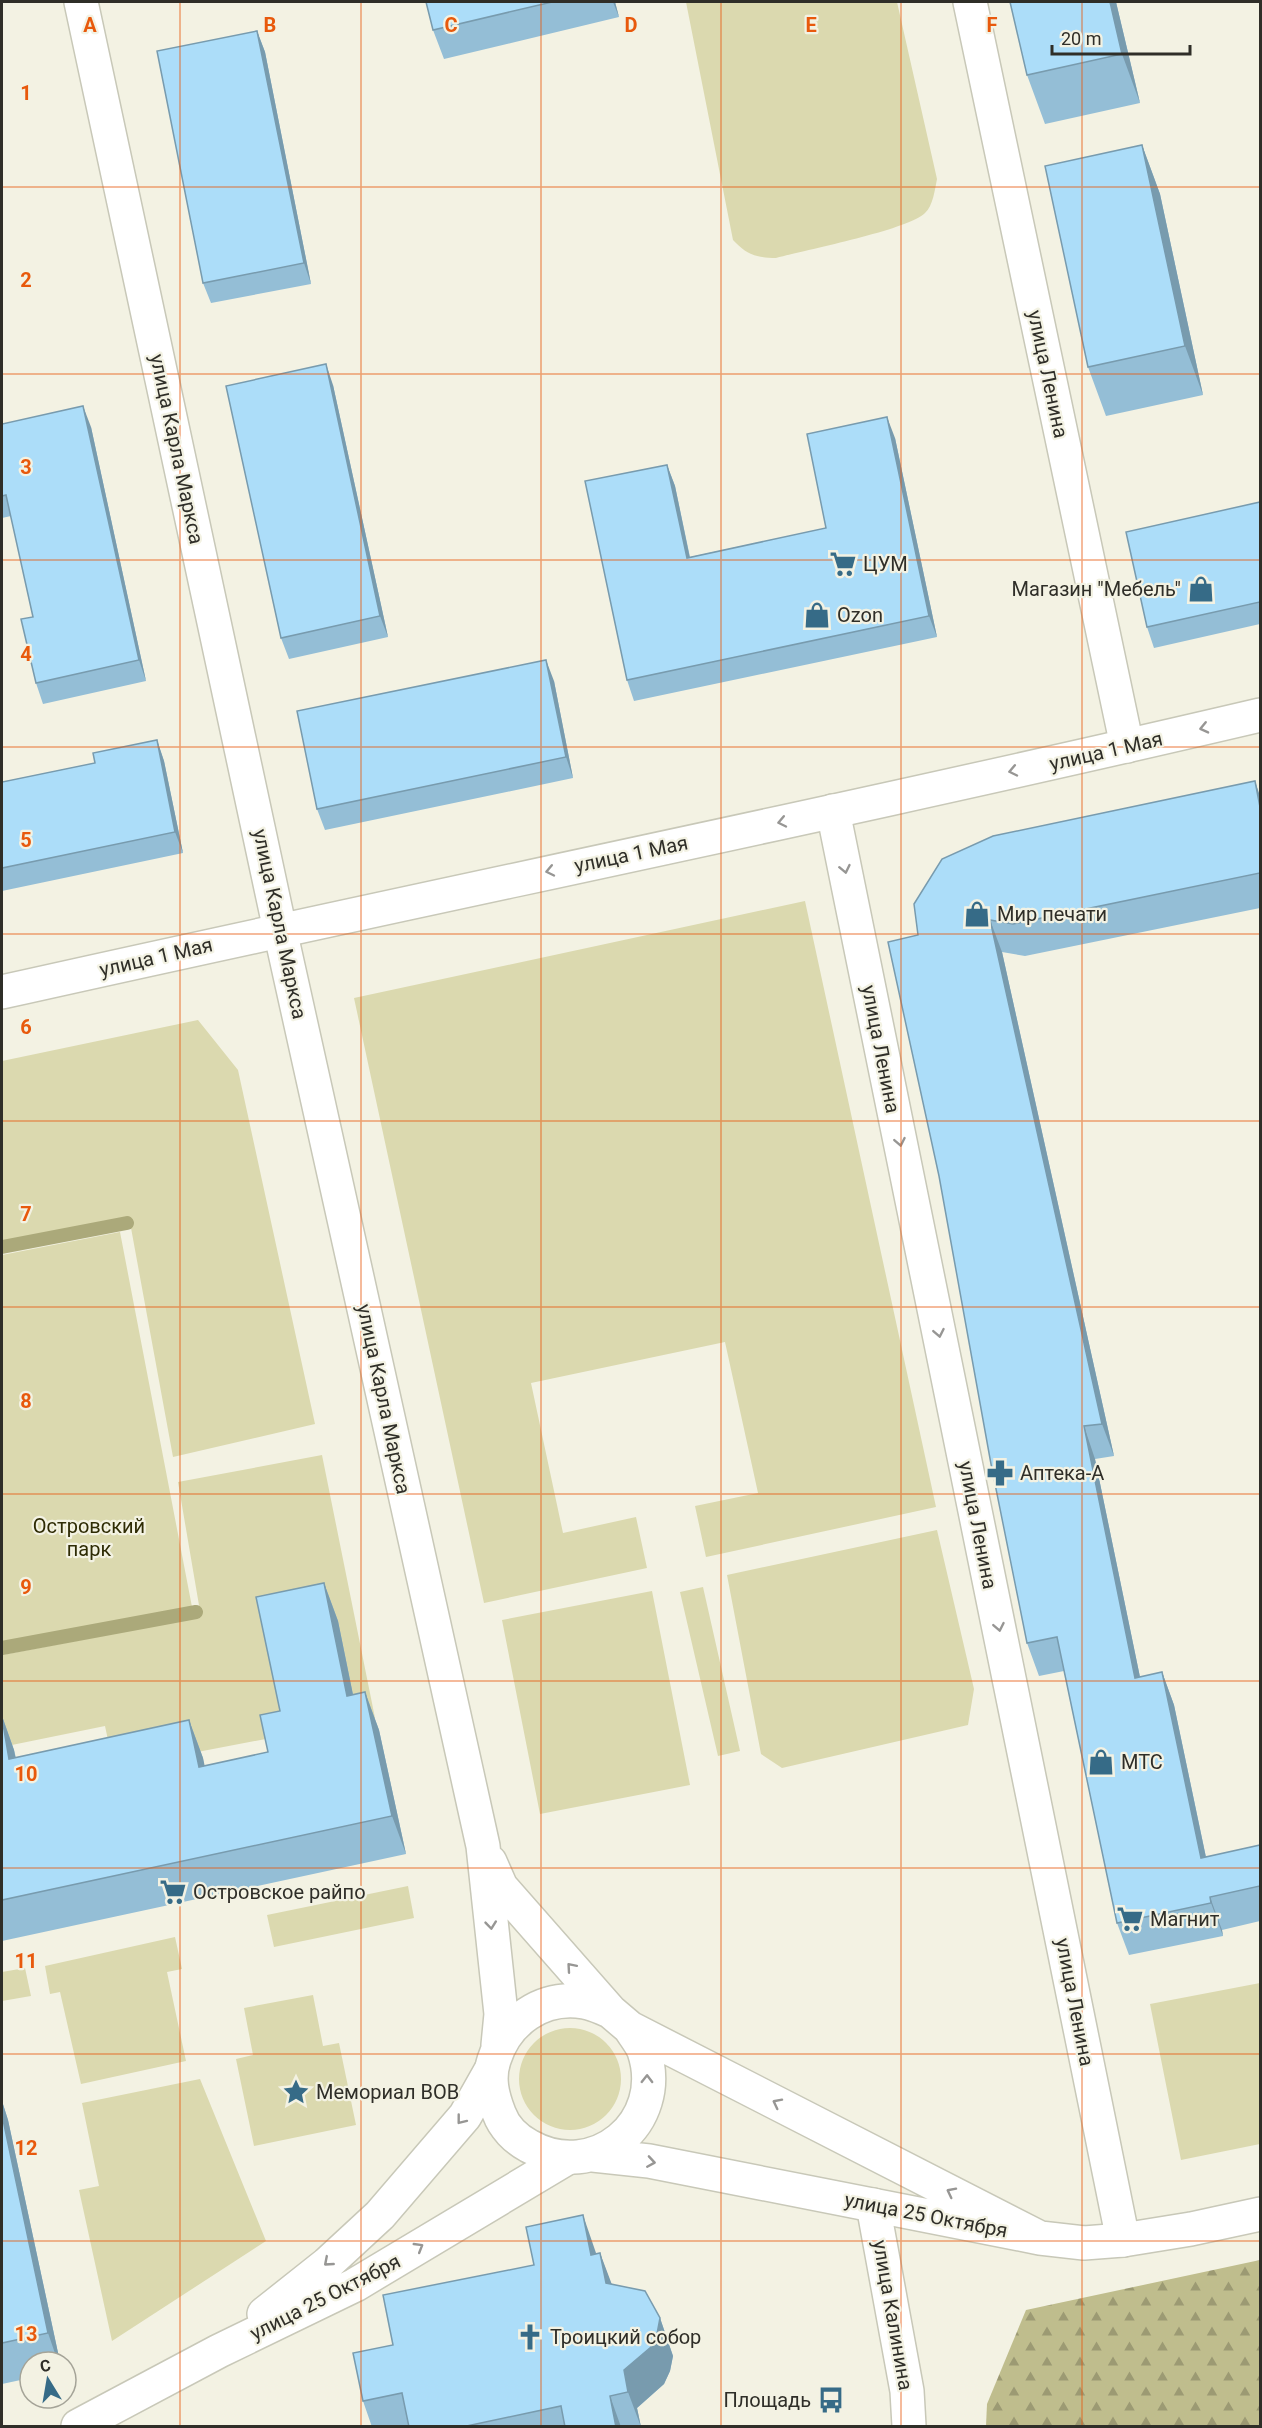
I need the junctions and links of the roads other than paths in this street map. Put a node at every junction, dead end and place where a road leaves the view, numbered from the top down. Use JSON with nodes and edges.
{"nodes":[{"id":1,"x":81,"y":2,"type":"edge"},
{"id":2,"x":970,"y":2,"type":"edge"},
{"id":3,"x":1260,"y":715,"type":"edge"},
{"id":4,"x":1127,"y":746,"type":"junction"},
{"id":5,"x":833,"y":811,"type":"junction"},
{"id":6,"x":280,"y":930,"type":"junction"},
{"id":7,"x":2,"y":992,"type":"edge"},
{"id":8,"x":483,"y":1846,"type":"junction"},
{"id":9,"x":620,"y":2019,"type":"junction"},
{"id":10,"x":495,"y":2058,"type":"junction"},
{"id":11,"x":580,"y":2157,"type":"junction"},
{"id":12,"x":873,"y":2205,"type":"junction"},
{"id":13,"x":1260,"y":2214,"type":"edge"},
{"id":14,"x":1040,"y":2238,"type":"junction"},
{"id":15,"x":1124,"y":2240,"type":"junction"},
{"id":16,"x":219,"y":2351,"type":"junction"},
{"id":17,"x":78,"y":2427,"type":"edge"},
{"id":18,"x":909,"y":2427,"type":"edge"}],
"edges":[{"from":1,"to":6,"type":"street","name":"улица Карла Маркса"},
{"from":2,"to":4,"type":"street","name":"улица Ленина"},
{"from":3,"to":4,"type":"street","name":"улица 1 Мая","one_way":true},
{"from":4,"to":5,"type":"street","name":"улица 1 Мая","one_way":true},
{"from":5,"to":6,"type":"street","name":"улица 1 Мая","one_way":true},
{"from":5,"to":15,"type":"street","name":"улица Ленина","one_way":true},
{"from":6,"to":7,"type":"street","name":"улица 1 Мая"},
{"from":6,"to":8,"type":"street","name":"улица Карла Маркса"},
{"from":9,"to":8,"type":"street","one_way":true},
{"from":8,"to":10,"type":"street","one_way":true},
{"from":9,"to":10,"type":"street"},
{"from":11,"to":9,"type":"street","one_way":true},
{"from":14,"to":9,"type":"street","one_way":true},
{"from":10,"to":11,"type":"street"},
{"from":10,"to":16,"type":"street","one_way":true},
{"from":11,"to":12,"type":"street","name":"улица 25 Октября","one_way":true},
{"from":16,"to":11,"type":"street","name":"улица 25 Октября","one_way":true},
{"from":12,"to":14,"type":"street","name":"улица 25 Октября"},
{"from":12,"to":18,"type":"street","name":"улица Калинина"},
{"from":13,"to":15,"type":"street","name":"улица 25 Октября"},
{"from":14,"to":15,"type":"street","name":"улица 25 Октября"},
{"from":16,"to":17,"type":"street","name":"улица 25 Октября"}]}
